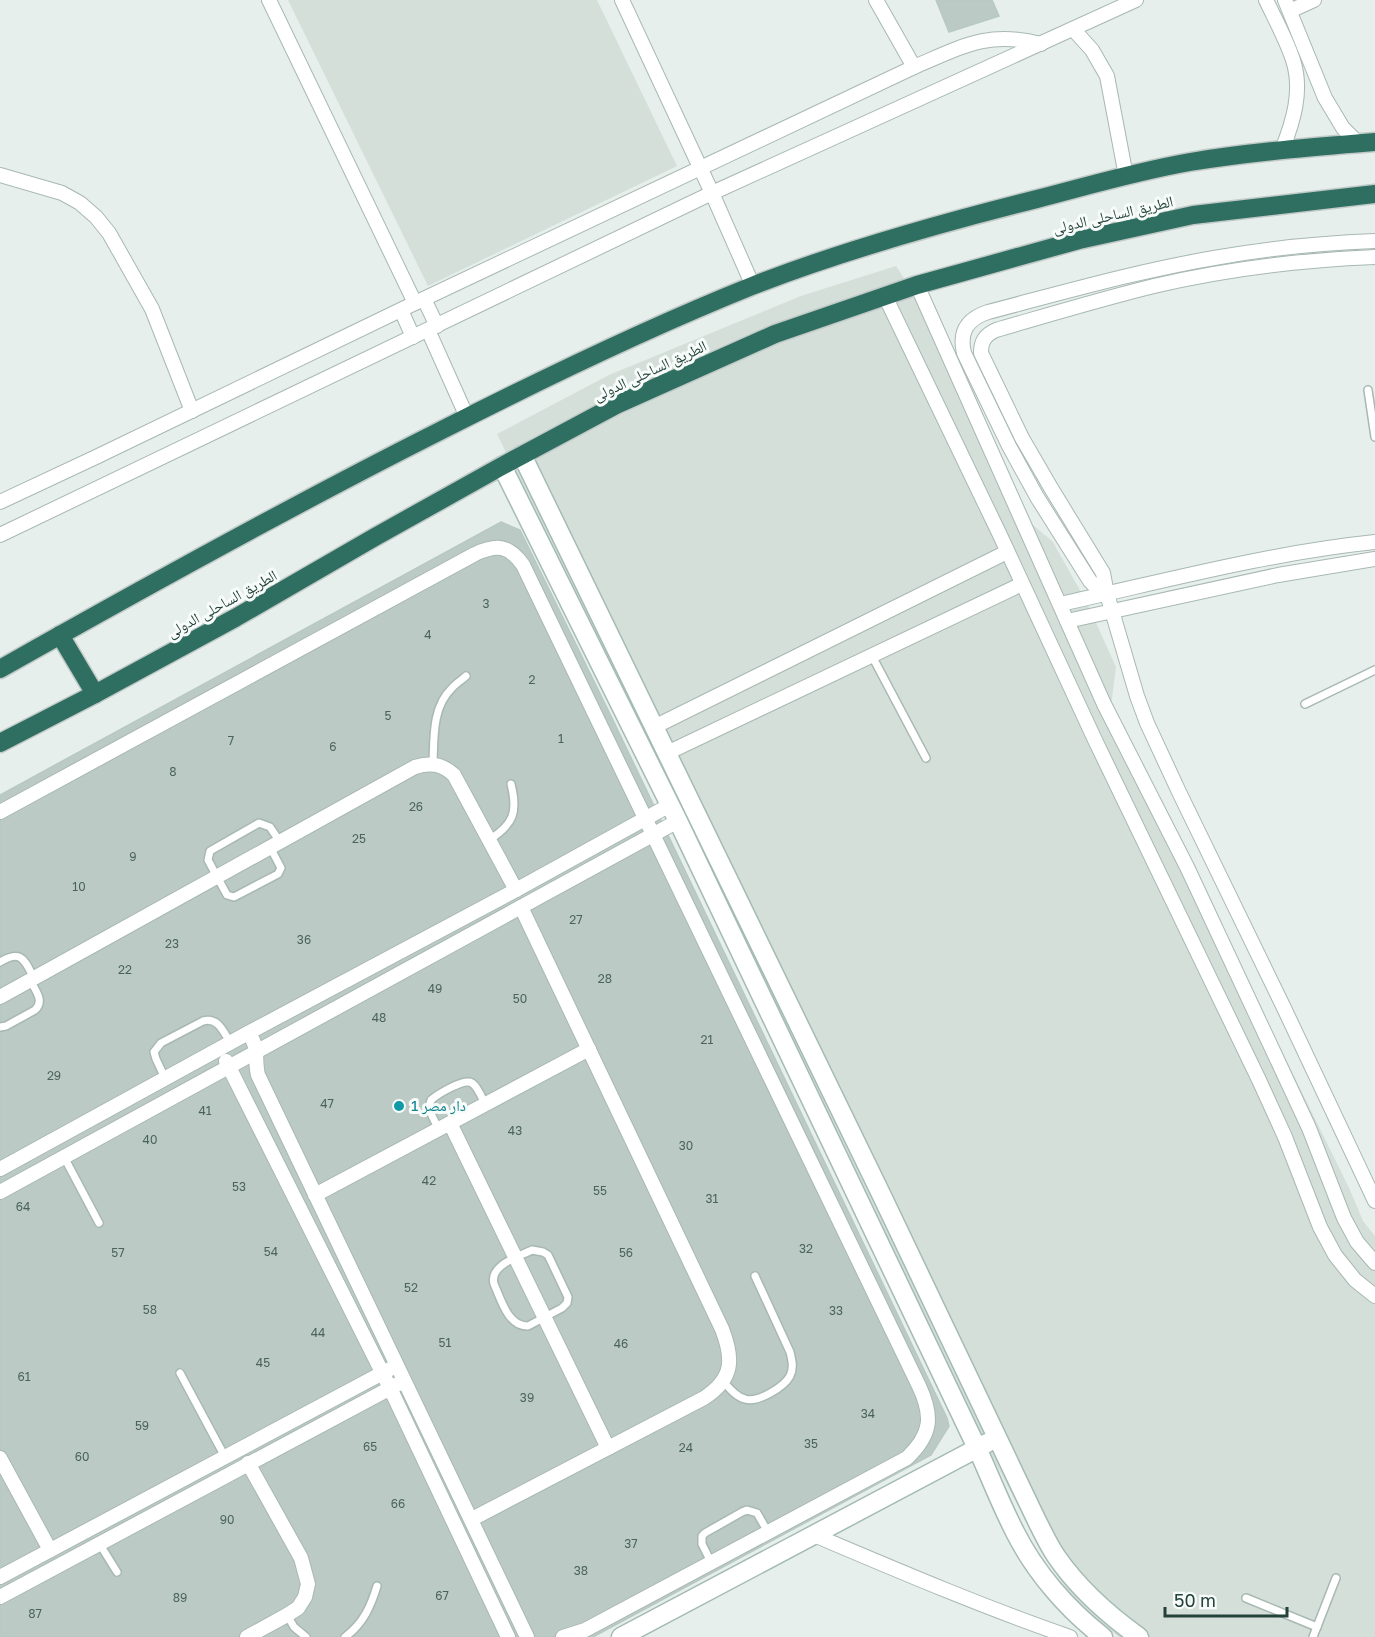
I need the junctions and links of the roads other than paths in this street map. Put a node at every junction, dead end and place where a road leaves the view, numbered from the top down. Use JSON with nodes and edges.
{"nodes":[{"id":1,"x":269,"y":0,"type":"edge"},
{"id":2,"x":622,"y":0,"type":"edge"},
{"id":3,"x":876,"y":0,"type":"edge"},
{"id":4,"x":1136,"y":0,"type":"edge"},
{"id":5,"x":1266,"y":0,"type":"edge"},
{"id":6,"x":1314,"y":0,"type":"edge"},
{"id":7,"x":1288,"y":5,"type":"edge"},
{"id":8,"x":1073,"y":29,"type":"junction"},
{"id":9,"x":1041,"y":44,"type":"junction"},
{"id":10,"x":914,"y":67,"type":"junction"},
{"id":11,"x":1367,"y":142,"type":"edge"},
{"id":12,"x":1282,"y":150,"type":"junction"},
{"id":13,"x":701,"y":168,"type":"junction"},
{"id":14,"x":0,"y":175,"type":"edge"},
{"id":15,"x":1126,"y":176,"type":"junction"},
{"id":16,"x":712,"y":193,"type":"junction"},
{"id":17,"x":1375,"y":194,"type":"edge"},
{"id":18,"x":1375,"y":241,"type":"edge"},
{"id":19,"x":1375,"y":257,"type":"edge"},
{"id":20,"x":917,"y":285,"type":"junction"},
{"id":21,"x":753,"y":286,"type":"junction"},
{"id":22,"x":885,"y":296,"type":"junction"},
{"id":23,"x":420,"y":301,"type":"junction"},
{"id":24,"x":401,"y":310,"type":"junction"},
{"id":25,"x":432,"y":328,"type":"junction"},
{"id":26,"x":964,"y":333,"type":"junction"},
{"id":27,"x":413,"y":337,"type":"junction"},
{"id":28,"x":984,"y":339,"type":"junction"},
{"id":29,"x":1368,"y":390,"type":"dead end"},
{"id":30,"x":192,"y":411,"type":"junction"},
{"id":31,"x":467,"y":417,"type":"junction"},
{"id":32,"x":1375,"y":437,"type":"edge"},
{"id":33,"x":522,"y":455,"type":"junction"},
{"id":34,"x":502,"y":466,"type":"junction"},
{"id":35,"x":0,"y":502,"type":"edge"},
{"id":36,"x":1022,"y":523,"type":"junction"},
{"id":37,"x":999,"y":533,"type":"junction"},
{"id":38,"x":0,"y":535,"type":"edge"},
{"id":39,"x":1375,"y":542,"type":"edge"},
{"id":40,"x":1007,"y":552,"type":"junction"},
{"id":41,"x":1375,"y":559,"type":"edge"},
{"id":42,"x":1022,"y":584,"type":"junction"},
{"id":43,"x":1107,"y":594,"type":"junction"},
{"id":44,"x":1060,"y":604,"type":"junction"},
{"id":45,"x":1112,"y":611,"type":"junction"},
{"id":46,"x":1067,"y":621,"type":"junction"},
{"id":47,"x":60,"y":635,"type":"junction"},
{"id":48,"x":872,"y":656,"type":"junction"},
{"id":49,"x":0,"y":669,"type":"edge"},
{"id":50,"x":1375,"y":670,"type":"edge"},
{"id":51,"x":1091,"y":674,"type":"junction"},
{"id":52,"x":466,"y":676,"type":"dead end"},
{"id":53,"x":1070,"y":686,"type":"junction"},
{"id":54,"x":95,"y":694,"type":"junction"},
{"id":55,"x":1305,"y":704,"type":"dead end"},
{"id":56,"x":654,"y":727,"type":"junction"},
{"id":57,"x":0,"y":742,"type":"edge"},
{"id":58,"x":667,"y":753,"type":"junction"},
{"id":59,"x":926,"y":758,"type":"dead end"},
{"id":60,"x":433,"y":764,"type":"junction"},
{"id":61,"x":511,"y":784,"type":"dead end"},
{"id":62,"x":0,"y":812,"type":"edge"},
{"id":63,"x":674,"y":813,"type":"junction"},
{"id":64,"x":645,"y":819,"type":"junction"},
{"id":65,"x":652,"y":835,"type":"junction"},
{"id":66,"x":489,"y":840,"type":"junction"},
{"id":67,"x":275,"y":845,"type":"junction"},
{"id":68,"x":216,"y":877,"type":"junction"},
{"id":69,"x":516,"y":890,"type":"junction"},
{"id":70,"x":521,"y":907,"type":"junction"},
{"id":71,"x":0,"y":962,"type":"edge"},
{"id":72,"x":32,"y":979,"type":"junction"},
{"id":73,"x":0,"y":997,"type":"edge"},
{"id":74,"x":0,"y":1027,"type":"edge"},
{"id":75,"x":248,"y":1033,"type":"junction"},
{"id":76,"x":225,"y":1046,"type":"junction"},
{"id":77,"x":589,"y":1049,"type":"junction"},
{"id":78,"x":256,"y":1052,"type":"junction"},
{"id":79,"x":229,"y":1068,"type":"junction"},
{"id":80,"x":165,"y":1078,"type":"junction"},
{"id":81,"x":485,"y":1104,"type":"junction"},
{"id":82,"x":445,"y":1126,"type":"junction"},
{"id":83,"x":64,"y":1157,"type":"junction"},
{"id":84,"x":0,"y":1169,"type":"edge"},
{"id":85,"x":0,"y":1192,"type":"edge"},
{"id":86,"x":315,"y":1195,"type":"junction"},
{"id":87,"x":1375,"y":1201,"type":"edge"},
{"id":88,"x":99,"y":1223,"type":"dead end"},
{"id":89,"x":516,"y":1258,"type":"junction"},
{"id":90,"x":1375,"y":1263,"type":"edge"},
{"id":91,"x":755,"y":1276,"type":"dead end"},
{"id":92,"x":1375,"y":1296,"type":"edge"},
{"id":93,"x":544,"y":1318,"type":"junction"},
{"id":94,"x":397,"y":1365,"type":"junction"},
{"id":95,"x":180,"y":1373,"type":"dead end"},
{"id":96,"x":382,"y":1373,"type":"junction"},
{"id":97,"x":405,"y":1380,"type":"junction"},
{"id":98,"x":723,"y":1382,"type":"junction"},
{"id":99,"x":390,"y":1388,"type":"junction"},
{"id":100,"x":997,"y":1438,"type":"junction"},
{"id":101,"x":608,"y":1448,"type":"junction"},
{"id":102,"x":977,"y":1448,"type":"junction"},
{"id":103,"x":225,"y":1457,"type":"junction"},
{"id":104,"x":0,"y":1458,"type":"edge"},
{"id":105,"x":248,"y":1463,"type":"junction"},
{"id":106,"x":472,"y":1519,"type":"junction"},
{"id":107,"x":768,"y":1532,"type":"junction"},
{"id":108,"x":814,"y":1534,"type":"junction"},
{"id":109,"x":99,"y":1543,"type":"junction"},
{"id":110,"x":51,"y":1550,"type":"junction"},
{"id":111,"x":711,"y":1562,"type":"junction"},
{"id":112,"x":117,"y":1572,"type":"dead end"},
{"id":113,"x":0,"y":1577,"type":"edge"},
{"id":114,"x":1336,"y":1578,"type":"dead end"},
{"id":115,"x":376,"y":1586,"type":"dead end"},
{"id":116,"x":0,"y":1597,"type":"edge"},
{"id":117,"x":1246,"y":1598,"type":"dead end"},
{"id":118,"x":287,"y":1615,"type":"junction"},
{"id":119,"x":1317,"y":1627,"type":"junction"},
{"id":120,"x":247,"y":1637,"type":"edge"},
{"id":121,"x":306,"y":1637,"type":"edge"},
{"id":122,"x":345,"y":1637,"type":"edge"},
{"id":123,"x":508,"y":1637,"type":"edge"},
{"id":124,"x":527,"y":1637,"type":"edge"},
{"id":125,"x":562,"y":1637,"type":"edge"},
{"id":126,"x":621,"y":1637,"type":"edge"},
{"id":127,"x":1070,"y":1637,"type":"edge"},
{"id":128,"x":1103,"y":1637,"type":"edge"},
{"id":129,"x":1139,"y":1637,"type":"edge"},
{"id":130,"x":1313,"y":1637,"type":"edge"}],
"edges":[{"from":1,"to":23,"type":"street"},
{"from":2,"to":13,"type":"street"},
{"from":3,"to":10,"type":"street"},
{"from":4,"to":8,"type":"street"},
{"from":5,"to":12,"type":"street"},
{"from":6,"to":7,"type":"street"},
{"from":7,"to":11,"type":"street"},
{"from":8,"to":9,"type":"street"},
{"from":8,"to":15,"type":"street"},
{"from":9,"to":10,"type":"street"},
{"from":9,"to":16,"type":"street"},
{"from":10,"to":13,"type":"street"},
{"from":11,"to":12,"type":"highway"},
{"from":12,"to":15,"type":"highway"},
{"from":13,"to":16,"type":"street"},
{"from":13,"to":23,"type":"street"},
{"from":14,"to":30,"type":"street"},
{"from":15,"to":21,"type":"highway"},
{"from":16,"to":21,"type":"street"},
{"from":16,"to":25,"type":"street"},
{"from":17,"to":20,"type":"highway","name":"الطريق الساحلى الدولى"},
{"from":18,"to":26,"type":"street"},
{"from":19,"to":28,"type":"street"},
{"from":20,"to":22,"type":"highway","name":"الطريق الساحلى الدولى"},
{"from":20,"to":36,"type":"street"},
{"from":21,"to":31,"type":"highway"},
{"from":22,"to":33,"type":"highway","name":"الطريق الساحلى الدولى"},
{"from":22,"to":37,"type":"street"},
{"from":23,"to":24,"type":"street"},
{"from":23,"to":25,"type":"street"},
{"from":24,"to":27,"type":"street"},
{"from":24,"to":30,"type":"street"},
{"from":25,"to":27,"type":"street"},
{"from":25,"to":31,"type":"street"},
{"from":26,"to":28,"type":"street"},
{"from":26,"to":43,"type":"street"},
{"from":27,"to":38,"type":"street"},
{"from":28,"to":43,"type":"street"},
{"from":29,"to":32,"type":"lane"},
{"from":30,"to":35,"type":"street"},
{"from":31,"to":47,"type":"highway"},
{"from":33,"to":34,"type":"highway","name":"الطريق الساحلى الدولى"},
{"from":33,"to":56,"type":"street"},
{"from":34,"to":54,"type":"highway","name":"الطريق الساحلى الدولى"},
{"from":34,"to":63,"type":"street"},
{"from":36,"to":37,"type":"street"},
{"from":36,"to":44,"type":"street"},
{"from":37,"to":40,"type":"street"},
{"from":39,"to":43,"type":"street"},
{"from":40,"to":42,"type":"street"},
{"from":40,"to":56,"type":"street"},
{"from":41,"to":45,"type":"street"},
{"from":42,"to":48,"type":"street"},
{"from":42,"to":53,"type":"street"},
{"from":43,"to":44,"type":"street"},
{"from":43,"to":45,"type":"street"},
{"from":44,"to":46,"type":"street"},
{"from":45,"to":46,"type":"street"},
{"from":45,"to":87,"type":"street"},
{"from":46,"to":51,"type":"street"},
{"from":47,"to":49,"type":"highway"},
{"from":47,"to":54,"type":"highway"},
{"from":48,"to":58,"type":"street"},
{"from":48,"to":59,"type":"lane"},
{"from":50,"to":55,"type":"lane"},
{"from":51,"to":53,"type":"street"},
{"from":51,"to":90,"type":"street"},
{"from":52,"to":60,"type":"lane"},
{"from":53,"to":92,"type":"street"},
{"from":54,"to":57,"type":"highway","name":"الطريق الساحلى الدولى"},
{"from":56,"to":58,"type":"street"},
{"from":58,"to":100,"type":"street"},
{"from":60,"to":66,"type":"street"},
{"from":60,"to":67,"type":"street"},
{"from":61,"to":66,"type":"lane"},
{"from":62,"to":64,"type":"street"},
{"from":63,"to":64,"type":"street"},
{"from":63,"to":65,"type":"street"},
{"from":63,"to":102,"type":"street"},
{"from":64,"to":65,"type":"street"},
{"from":64,"to":69,"type":"street"},
{"from":65,"to":70,"type":"street"},
{"from":65,"to":107,"type":"street"},
{"from":66,"to":69,"type":"street"},
{"from":67,"to":68,"type":"street"},
{"from":67,"to":68,"type":"lane"},
{"from":67,"to":68,"type":"lane"},
{"from":68,"to":72,"type":"street"},
{"from":69,"to":75,"type":"street"},
{"from":70,"to":77,"type":"street"},
{"from":70,"to":78,"type":"street"},
{"from":71,"to":72,"type":"lane"},
{"from":72,"to":73,"type":"street"},
{"from":72,"to":74,"type":"lane"},
{"from":75,"to":76,"type":"street"},
{"from":75,"to":78,"type":"street"},
{"from":76,"to":79,"type":"street"},
{"from":76,"to":80,"type":"street"},
{"from":76,"to":80,"type":"lane"},
{"from":77,"to":81,"type":"street"},
{"from":77,"to":98,"type":"street"},
{"from":78,"to":79,"type":"street"},
{"from":78,"to":86,"type":"street"},
{"from":79,"to":83,"type":"street"},
{"from":79,"to":96,"type":"street"},
{"from":80,"to":84,"type":"street"},
{"from":81,"to":82,"type":"street"},
{"from":81,"to":82,"type":"lane"},
{"from":82,"to":86,"type":"street"},
{"from":82,"to":89,"type":"street"},
{"from":83,"to":85,"type":"street"},
{"from":83,"to":88,"type":"lane"},
{"from":86,"to":94,"type":"street"},
{"from":89,"to":93,"type":"street"},
{"from":89,"to":93,"type":"lane"},
{"from":89,"to":93,"type":"lane"},
{"from":91,"to":98,"type":"lane"},
{"from":93,"to":101,"type":"street"},
{"from":94,"to":96,"type":"street"},
{"from":94,"to":97,"type":"street"},
{"from":95,"to":103,"type":"lane"},
{"from":96,"to":99,"type":"street"},
{"from":96,"to":103,"type":"street"},
{"from":97,"to":99,"type":"street"},
{"from":97,"to":106,"type":"street"},
{"from":98,"to":101,"type":"street"},
{"from":99,"to":105,"type":"street"},
{"from":99,"to":123,"type":"street"},
{"from":100,"to":102,"type":"street"},
{"from":100,"to":129,"type":"street"},
{"from":101,"to":106,"type":"street"},
{"from":102,"to":108,"type":"street"},
{"from":102,"to":128,"type":"street"},
{"from":103,"to":110,"type":"street"},
{"from":104,"to":110,"type":"street"},
{"from":105,"to":109,"type":"street"},
{"from":105,"to":118,"type":"street"},
{"from":106,"to":124,"type":"street"},
{"from":107,"to":111,"type":"street"},
{"from":107,"to":111,"type":"lane"},
{"from":108,"to":126,"type":"street"},
{"from":108,"to":127,"type":"street"},
{"from":109,"to":112,"type":"lane"},
{"from":109,"to":116,"type":"street"},
{"from":110,"to":113,"type":"street"},
{"from":111,"to":125,"type":"street"},
{"from":114,"to":119,"type":"lane"},
{"from":115,"to":122,"type":"lane"},
{"from":117,"to":119,"type":"lane"},
{"from":118,"to":120,"type":"street"},
{"from":118,"to":121,"type":"lane"},
{"from":119,"to":130,"type":"lane"}]}
